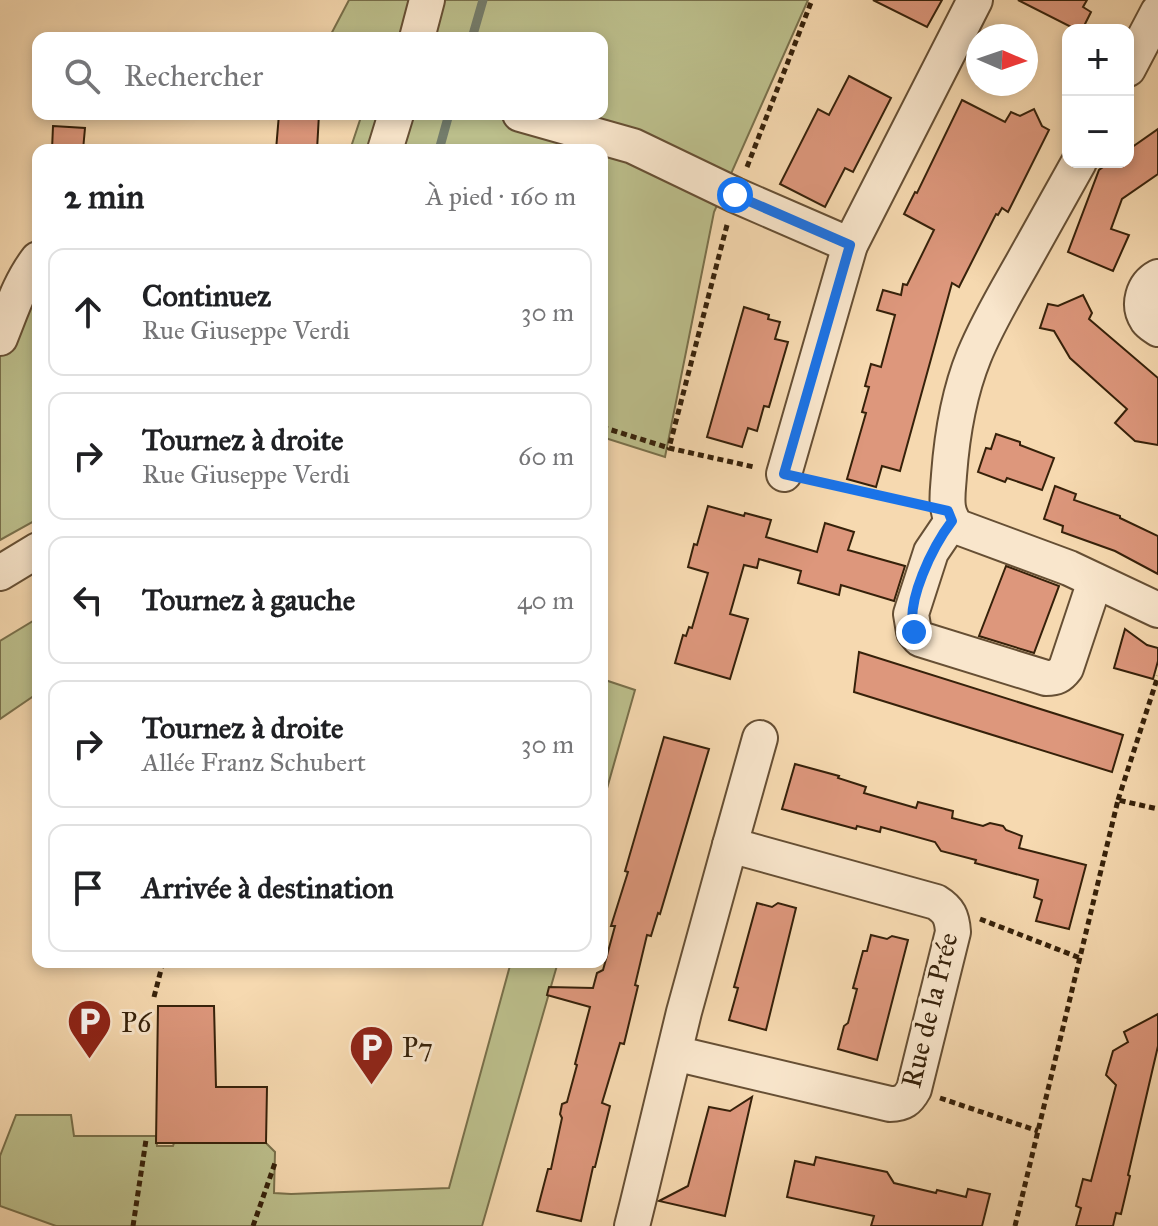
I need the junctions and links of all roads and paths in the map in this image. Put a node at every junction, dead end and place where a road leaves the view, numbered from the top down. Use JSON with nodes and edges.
{"nodes":[{"id":1,"x":427,"y":0,"type":"edge"},
{"id":2,"x":812,"y":0,"type":"edge"},
{"id":3,"x":975,"y":0,"type":"edge"},
{"id":4,"x":1158,"y":12,"type":"edge"},
{"id":5,"x":419,"y":32,"type":"edge"},
{"id":6,"x":1134,"y":58,"type":"edge"},
{"id":7,"x":394,"y":120,"type":"edge"},
{"id":8,"x":541,"y":120,"type":"edge"},
{"id":9,"x":387,"y":144,"type":"edge"},
{"id":10,"x":1076,"y":168,"type":"edge"},
{"id":11,"x":735,"y":195,"type":"junction"},
{"id":12,"x":850,"y":245,"type":"junction"},
{"id":13,"x":32,"y":267,"type":"edge"},
{"id":14,"x":1158,"y":277,"type":"edge"},
{"id":15,"x":1158,"y":329,"type":"edge"},
{"id":16,"x":0,"y":338,"type":"edge"},
{"id":17,"x":608,"y":429,"type":"edge"},
{"id":18,"x":669,"y":448,"type":"junction"},
{"id":19,"x":784,"y":474,"type":"junction"},
{"id":20,"x":950,"y":516,"type":"junction"},
{"id":21,"x":32,"y":554,"type":"edge"},
{"id":22,"x":0,"y":573,"type":"edge"},
{"id":23,"x":1095,"y":581,"type":"junction"},
{"id":24,"x":1158,"y":610,"type":"edge"},
{"id":25,"x":1158,"y":676,"type":"edge"},
{"id":26,"x":760,"y":738,"type":"dead end"},
{"id":27,"x":1118,"y":800,"type":"junction"},
{"id":28,"x":1158,"y":809,"type":"edge"},
{"id":29,"x":730,"y":845,"type":"junction"},
{"id":30,"x":936,"y":902,"type":"junction"},
{"id":31,"x":1080,"y":958,"type":"junction"},
{"id":32,"x":161,"y":968,"type":"edge"},
{"id":33,"x":154,"y":997,"type":"dead end"},
{"id":34,"x":674,"y":1053,"type":"junction"},
{"id":35,"x":914,"y":1089,"type":"junction"},
{"id":36,"x":1038,"y":1131,"type":"junction"},
{"id":37,"x":146,"y":1140,"type":"dead end"},
{"id":38,"x":275,"y":1163,"type":"dead end"},
{"id":39,"x":133,"y":1226,"type":"edge"},
{"id":40,"x":253,"y":1226,"type":"edge"},
{"id":41,"x":632,"y":1226,"type":"edge"},
{"id":42,"x":1015,"y":1226,"type":"edge"}],
"edges":[{"from":1,"to":5,"type":"street"},
{"from":2,"to":11,"type":"path"},
{"from":3,"to":12,"type":"street"},
{"from":4,"to":6,"type":"street"},
{"from":7,"to":9,"type":"street"},
{"from":8,"to":11,"type":"street"},
{"from":10,"to":20,"type":"street"},
{"from":11,"to":12,"type":"street"},
{"from":11,"to":18,"type":"path"},
{"from":12,"to":19,"type":"street"},
{"from":13,"to":16,"type":"street"},
{"from":14,"to":15,"type":"street"},
{"from":17,"to":18,"type":"path"},
{"from":18,"to":19,"type":"path"},
{"from":19,"to":20,"type":"path"},
{"from":20,"to":23,"type":"street"},
{"from":20,"to":23,"type":"street"},
{"from":21,"to":22,"type":"street"},
{"from":23,"to":24,"type":"street"},
{"from":25,"to":27,"type":"path"},
{"from":26,"to":29,"type":"street"},
{"from":27,"to":28,"type":"path"},
{"from":27,"to":31,"type":"path"},
{"from":29,"to":30,"type":"street","name":"Rue de la Prée"},
{"from":29,"to":34,"type":"street"},
{"from":30,"to":31,"type":"path"},
{"from":30,"to":35,"type":"street","name":"Rue de la Prée"},
{"from":31,"to":36,"type":"path"},
{"from":32,"to":33,"type":"path"},
{"from":34,"to":35,"type":"street","name":"Rue de la Prée"},
{"from":34,"to":41,"type":"street"},
{"from":35,"to":36,"type":"path"},
{"from":36,"to":42,"type":"path"},
{"from":37,"to":39,"type":"path"},
{"from":38,"to":40,"type":"path"}]}
